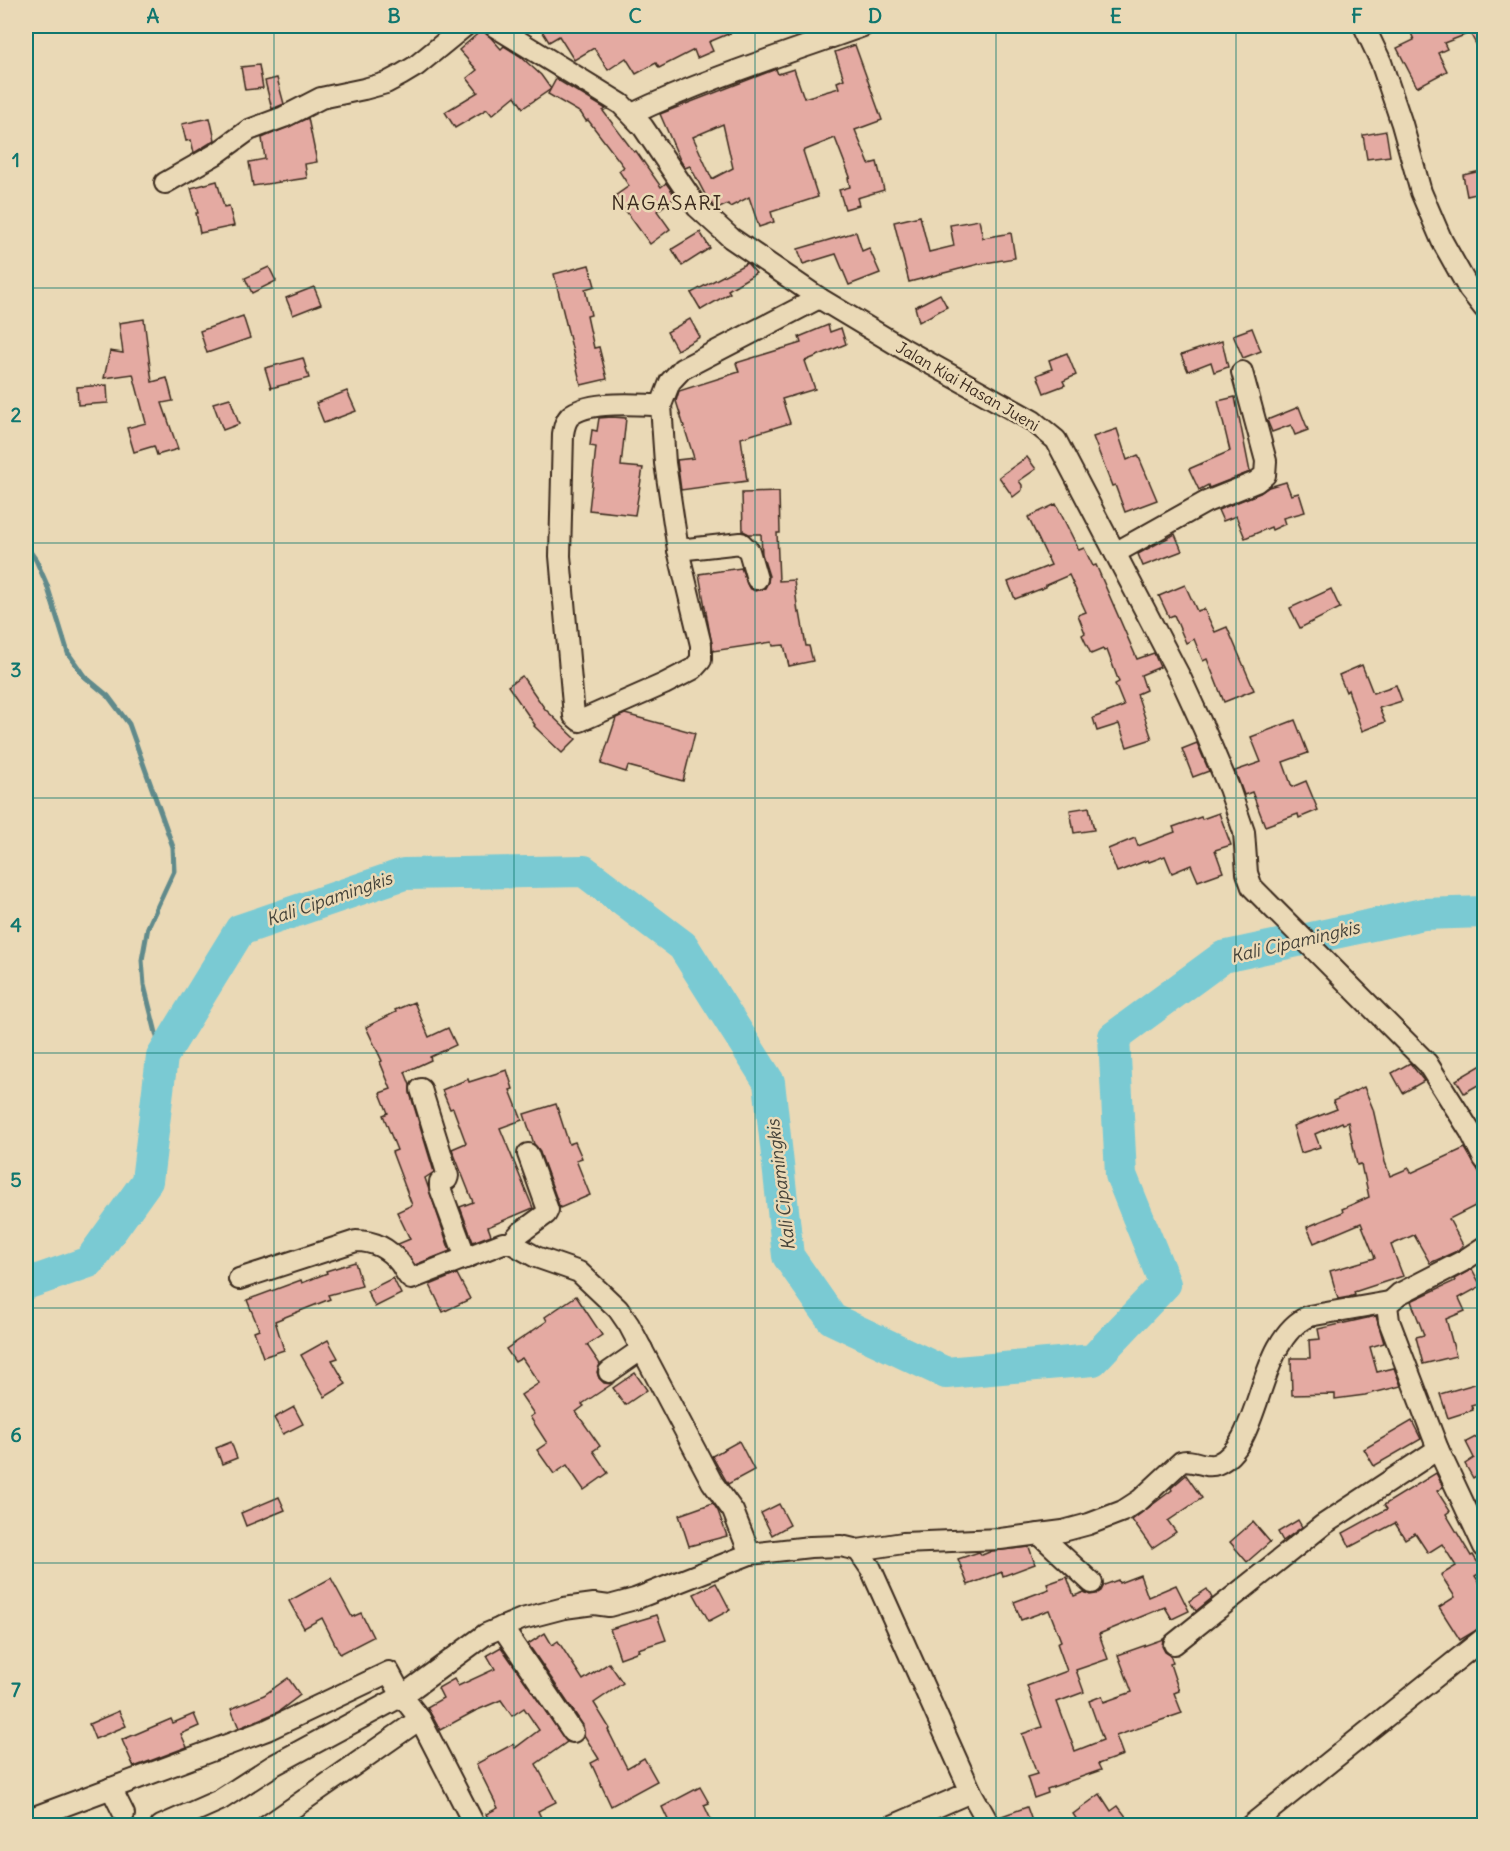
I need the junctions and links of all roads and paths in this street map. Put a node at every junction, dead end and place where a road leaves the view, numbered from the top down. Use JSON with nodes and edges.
{"nodes":[{"id":1,"x":465,"y":26,"type":"edge"},
{"id":2,"x":494,"y":26,"type":"edge"},
{"id":3,"x":863,"y":26,"type":"edge"},
{"id":4,"x":1364,"y":26,"type":"edge"},
{"id":5,"x":632,"y":114,"type":"junction"},
{"id":6,"x":165,"y":183,"type":"dead end"},
{"id":7,"x":819,"y":298,"type":"junction"},
{"id":8,"x":1485,"y":308,"type":"edge"},
{"id":9,"x":1242,"y":372,"type":"dead end"},
{"id":10,"x":661,"y":405,"type":"junction"},
{"id":11,"x":678,"y":550,"type":"junction"},
{"id":12,"x":1115,"y":553,"type":"junction"},
{"id":13,"x":757,"y":579,"type":"dead end"},
{"id":14,"x":421,"y":1089,"type":"dead end"},
{"id":15,"x":528,"y":1154,"type":"dead end"},
{"id":16,"x":1485,"y":1159,"type":"edge"},
{"id":17,"x":511,"y":1243,"type":"junction"},
{"id":18,"x":1485,"y":1246,"type":"edge"},
{"id":19,"x":466,"y":1258,"type":"junction"},
{"id":20,"x":239,"y":1279,"type":"dead end"},
{"id":21,"x":1389,"y":1302,"type":"junction"},
{"id":22,"x":642,"y":1349,"type":"junction"},
{"id":23,"x":609,"y":1372,"type":"dead end"},
{"id":24,"x":1438,"y":1449,"type":"junction"},
{"id":25,"x":1039,"y":1534,"type":"junction"},
{"id":26,"x":1485,"y":1547,"type":"edge"},
{"id":27,"x":858,"y":1550,"type":"junction"},
{"id":28,"x":750,"y":1554,"type":"junction"},
{"id":29,"x":1092,"y":1583,"type":"dead end"},
{"id":30,"x":502,"y":1627,"type":"junction"},
{"id":31,"x":1485,"y":1638,"type":"edge"},
{"id":32,"x":1174,"y":1644,"type":"dead end"},
{"id":33,"x":402,"y":1695,"type":"junction"},
{"id":34,"x":420,"y":1719,"type":"junction"},
{"id":35,"x":573,"y":1732,"type":"dead end"},
{"id":36,"x":111,"y":1788,"type":"junction"},
{"id":37,"x":971,"y":1792,"type":"junction"},
{"id":38,"x":124,"y":1814,"type":"dead end"},
{"id":39,"x":26,"y":1820,"type":"edge"},
{"id":40,"x":161,"y":1826,"type":"edge"},
{"id":41,"x":267,"y":1826,"type":"edge"},
{"id":42,"x":474,"y":1826,"type":"edge"},
{"id":43,"x":892,"y":1826,"type":"edge"},
{"id":44,"x":990,"y":1826,"type":"edge"},
{"id":45,"x":1250,"y":1826,"type":"edge"}],
"edges":[{"from":1,"to":6,"type":"street"},
{"from":2,"to":5,"type":"street","name":"Jalan Kiai Hasan Jueni"},
{"from":3,"to":5,"type":"street"},
{"from":4,"to":8,"type":"street"},
{"from":5,"to":7,"type":"street","name":"Jalan Kiai Hasan Jueni"},
{"from":7,"to":10,"type":"street"},
{"from":7,"to":12,"type":"street","name":"Jalan Kiai Hasan Jueni"},
{"from":9,"to":12,"type":"street"},
{"from":10,"to":11,"type":"street"},
{"from":10,"to":11,"type":"street"},
{"from":11,"to":13,"type":"street"},
{"from":12,"to":16,"type":"street","name":"Jalan Kiai Hasan Jueni"},
{"from":14,"to":19,"type":"street"},
{"from":15,"to":17,"type":"street"},
{"from":17,"to":19,"type":"street"},
{"from":17,"to":22,"type":"street"},
{"from":18,"to":21,"type":"street"},
{"from":19,"to":20,"type":"street"},
{"from":21,"to":24,"type":"street"},
{"from":21,"to":25,"type":"street"},
{"from":22,"to":23,"type":"street"},
{"from":22,"to":28,"type":"street"},
{"from":24,"to":26,"type":"street"},
{"from":24,"to":32,"type":"street"},
{"from":25,"to":27,"type":"street"},
{"from":25,"to":29,"type":"street"},
{"from":27,"to":28,"type":"street"},
{"from":27,"to":37,"type":"street"},
{"from":28,"to":30,"type":"street"},
{"from":30,"to":33,"type":"street"},
{"from":30,"to":35,"type":"street"},
{"from":31,"to":45,"type":"street"},
{"from":33,"to":34,"type":"street"},
{"from":33,"to":36,"type":"street"},
{"from":33,"to":40,"type":"street"},
{"from":34,"to":41,"type":"street"},
{"from":34,"to":42,"type":"street"},
{"from":36,"to":38,"type":"street"},
{"from":36,"to":39,"type":"street"},
{"from":37,"to":43,"type":"street"},
{"from":37,"to":44,"type":"street"}]}
